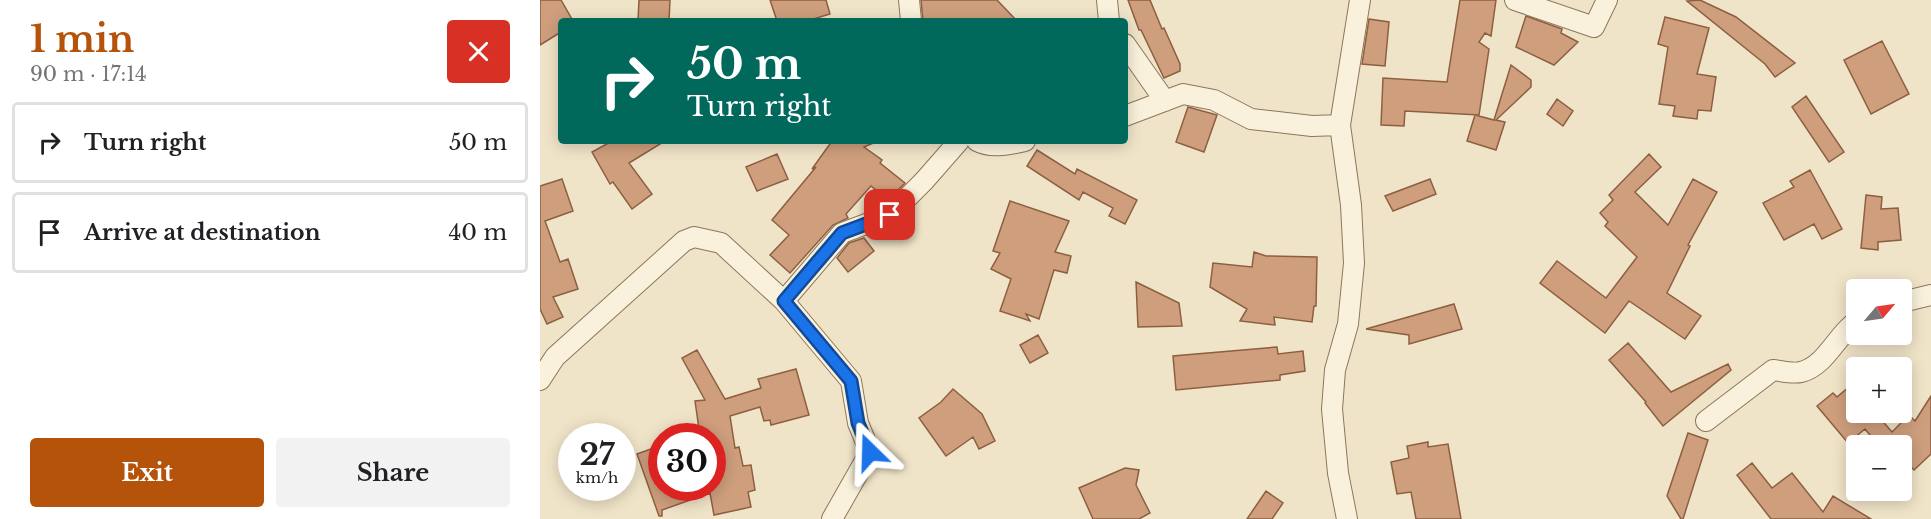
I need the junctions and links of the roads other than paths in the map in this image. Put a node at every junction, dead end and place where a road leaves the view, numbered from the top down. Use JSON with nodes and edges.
{"nodes":[{"id":1,"x":909,"y":0,"type":"edge"},
{"id":2,"x":1107,"y":0,"type":"edge"},
{"id":3,"x":1360,"y":0,"type":"edge"},
{"id":4,"x":1515,"y":0,"type":"edge"},
{"id":5,"x":1607,"y":0,"type":"edge"},
{"id":6,"x":911,"y":18,"type":"edge"},
{"id":7,"x":1109,"y":18,"type":"edge"},
{"id":8,"x":1128,"y":48,"type":"edge"},
{"id":9,"x":1165,"y":101,"type":"junction"},
{"id":10,"x":1128,"y":115,"type":"edge"},
{"id":11,"x":1340,"y":124,"type":"junction"},
{"id":12,"x":956,"y":144,"type":"edge"},
{"id":13,"x":988,"y":144,"type":"edge"},
{"id":14,"x":1011,"y":144,"type":"edge"},
{"id":15,"x":1931,"y":295,"type":"edge"},
{"id":16,"x":1912,"y":300,"type":"edge"},
{"id":17,"x":784,"y":301,"type":"junction"},
{"id":18,"x":1846,"y":329,"type":"edge"},
{"id":19,"x":540,"y":380,"type":"edge"},
{"id":20,"x":1706,"y":421,"type":"dead end"},
{"id":21,"x":832,"y":519,"type":"edge"},
{"id":22,"x":1347,"y":519,"type":"edge"}],
"edges":[{"from":1,"to":6,"type":"street"},
{"from":2,"to":7,"type":"street"},
{"from":3,"to":11,"type":"street"},
{"from":4,"to":5,"type":"street"},
{"from":8,"to":9,"type":"street"},
{"from":9,"to":10,"type":"street"},
{"from":9,"to":11,"type":"street"},
{"from":11,"to":22,"type":"street"},
{"from":12,"to":17,"type":"street"},
{"from":13,"to":14,"type":"street"},
{"from":15,"to":16,"type":"street"},
{"from":17,"to":19,"type":"street"},
{"from":17,"to":21,"type":"street"},
{"from":18,"to":20,"type":"street"}]}
